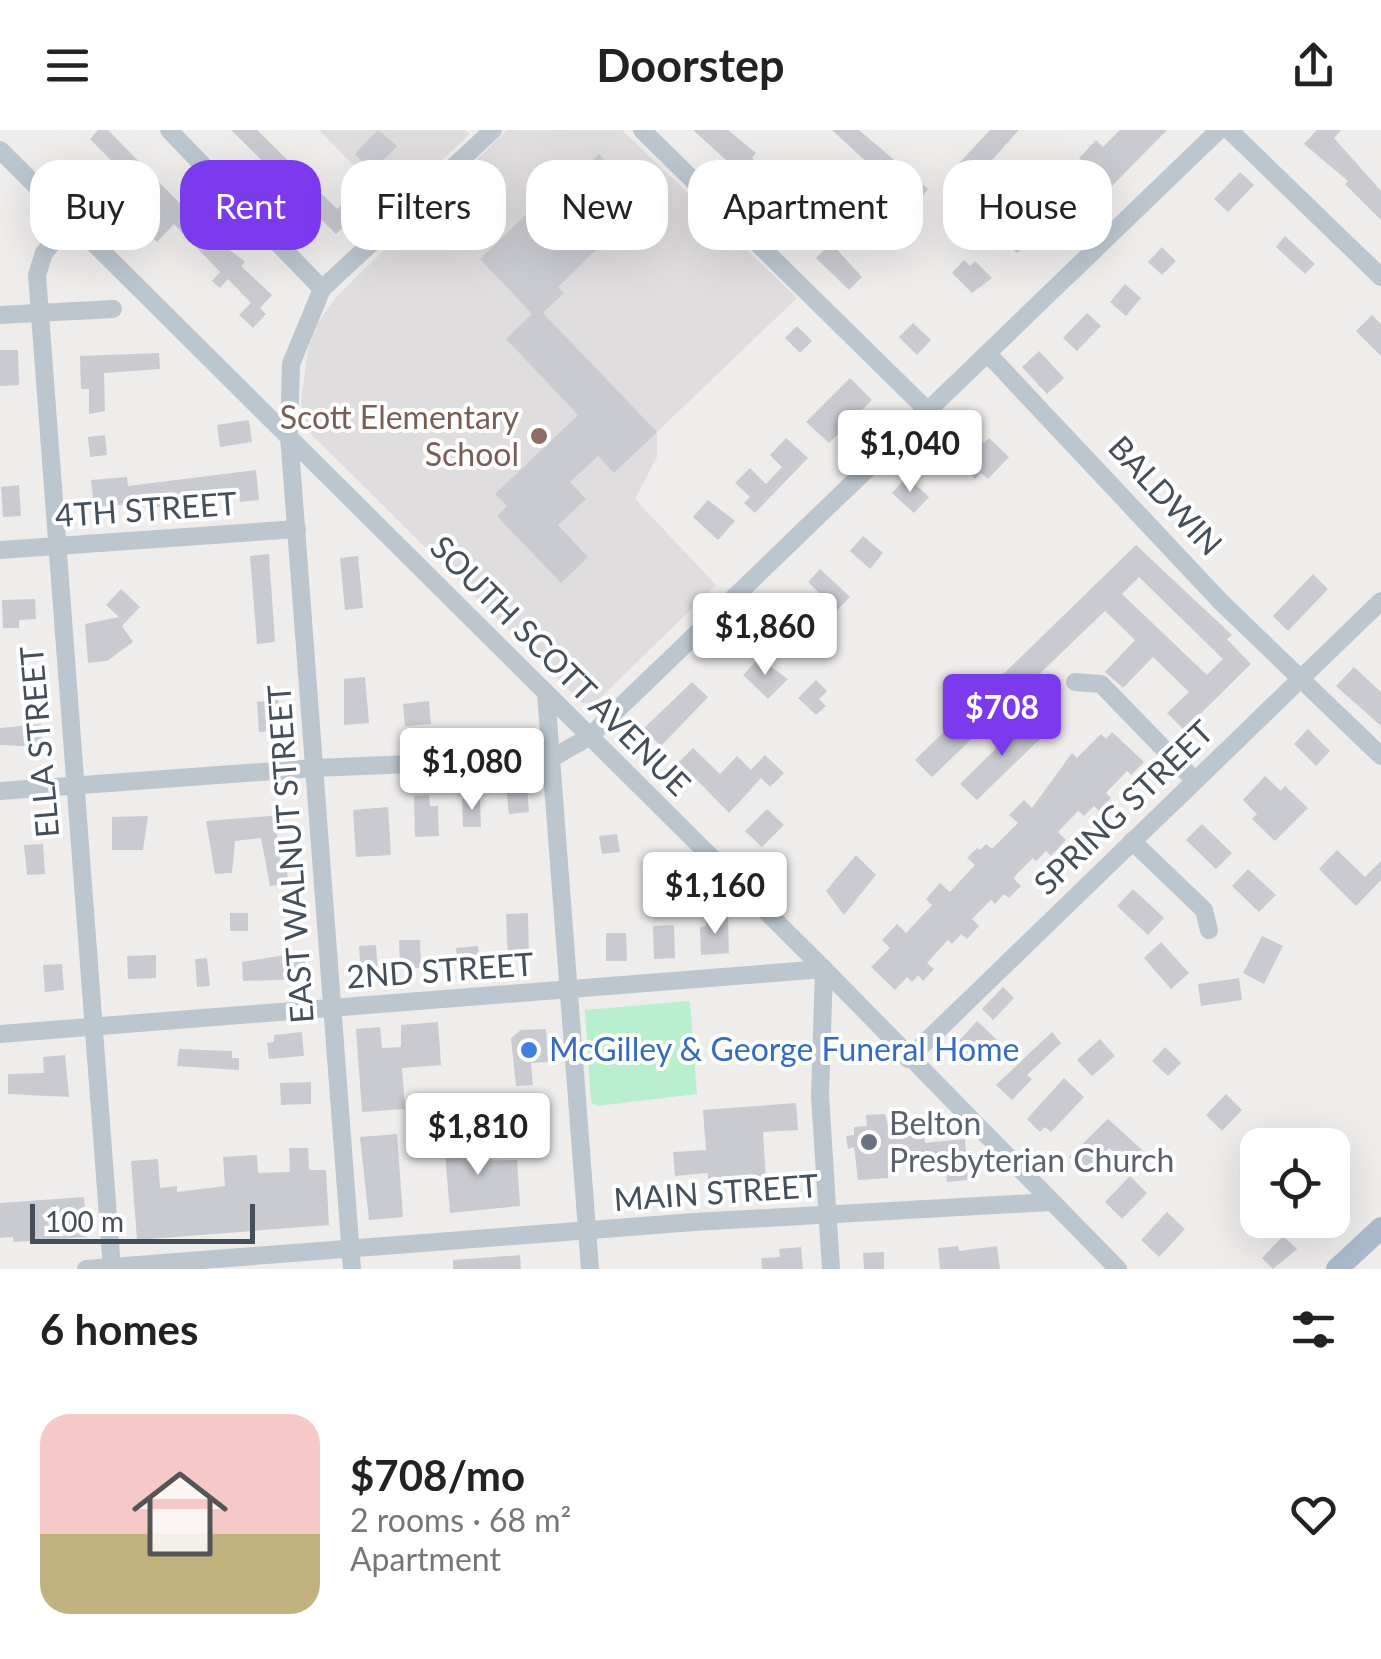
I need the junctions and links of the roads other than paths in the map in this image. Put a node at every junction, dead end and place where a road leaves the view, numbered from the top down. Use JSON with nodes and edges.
{"nodes":[{"id":1,"x":169,"y":130,"type":"edge"},
{"id":2,"x":493,"y":130,"type":"edge"},
{"id":3,"x":642,"y":130,"type":"edge"},
{"id":4,"x":1219,"y":130,"type":"edge"},
{"id":5,"x":1229,"y":130,"type":"edge"},
{"id":6,"x":0,"y":150,"type":"edge"},
{"id":7,"x":30,"y":180,"type":"edge"},
{"id":8,"x":47,"y":250,"type":"edge"},
{"id":9,"x":101,"y":250,"type":"edge"},
{"id":10,"x":1381,"y":278,"type":"edge"},
{"id":11,"x":322,"y":289,"type":"junction"},
{"id":12,"x":112,"y":309,"type":"dead end"},
{"id":13,"x":42,"y":313,"type":"junction"},
{"id":14,"x":0,"y":315,"type":"edge"},
{"id":15,"x":988,"y":354,"type":"junction"},
{"id":16,"x":929,"y":412,"type":"junction"},
{"id":17,"x":289,"y":435,"type":"junction"},
{"id":18,"x":297,"y":529,"type":"junction"},
{"id":19,"x":54,"y":546,"type":"junction"},
{"id":20,"x":0,"y":550,"type":"edge"},
{"id":21,"x":1381,"y":601,"type":"edge"},
{"id":22,"x":1301,"y":677,"type":"junction"},
{"id":23,"x":1075,"y":682,"type":"dead end"},
{"id":24,"x":546,"y":693,"type":"junction"},
{"id":25,"x":589,"y":736,"type":"junction"},
{"id":26,"x":1381,"y":756,"type":"edge"},
{"id":27,"x":552,"y":758,"type":"junction"},
{"id":28,"x":315,"y":768,"type":"junction"},
{"id":29,"x":1194,"y":781,"type":"junction"},
{"id":30,"x":73,"y":786,"type":"junction"},
{"id":31,"x":0,"y":791,"type":"edge"},
{"id":32,"x":1132,"y":841,"type":"junction"},
{"id":33,"x":1210,"y":930,"type":"dead end"},
{"id":34,"x":824,"y":969,"type":"junction"},
{"id":35,"x":571,"y":992,"type":"junction"},
{"id":36,"x":332,"y":1008,"type":"junction"},
{"id":37,"x":92,"y":1028,"type":"junction"},
{"id":38,"x":0,"y":1034,"type":"edge"},
{"id":39,"x":908,"y":1059,"type":"junction"},
{"id":40,"x":1051,"y":1202,"type":"junction"},
{"id":41,"x":828,"y":1215,"type":"junction"},
{"id":42,"x":1381,"y":1228,"type":"edge"},
{"id":43,"x":587,"y":1231,"type":"junction"},
{"id":44,"x":350,"y":1246,"type":"junction"},
{"id":45,"x":112,"y":1268,"type":"edge"},
{"id":46,"x":86,"y":1269,"type":"edge"},
{"id":47,"x":352,"y":1269,"type":"edge"},
{"id":48,"x":590,"y":1269,"type":"edge"},
{"id":49,"x":831,"y":1269,"type":"edge"},
{"id":50,"x":1118,"y":1269,"type":"edge"},
{"id":51,"x":1337,"y":1269,"type":"edge"}],
"edges":[{"from":1,"to":11,"type":"street"},
{"from":2,"to":11,"type":"street"},
{"from":3,"to":16,"type":"street"},
{"from":4,"to":15,"type":"street"},
{"from":5,"to":10,"type":"street"},
{"from":6,"to":7,"type":"street","name":"SOUTH SCOTT AVENUE"},
{"from":8,"to":13,"type":"street","name":"ELLA STREET"},
{"from":9,"to":17,"type":"street","name":"SOUTH SCOTT AVENUE"},
{"from":11,"to":17,"type":"street","name":"EAST WALNUT STREET"},
{"from":12,"to":13,"type":"street"},
{"from":13,"to":14,"type":"street"},
{"from":13,"to":19,"type":"street","name":"ELLA STREET"},
{"from":15,"to":16,"type":"street"},
{"from":15,"to":22,"type":"street","name":"BALDWIN"},
{"from":16,"to":25,"type":"street"},
{"from":17,"to":18,"type":"street","name":"EAST WALNUT STREET"},
{"from":17,"to":24,"type":"street","name":"SOUTH SCOTT AVENUE"},
{"from":18,"to":19,"type":"street","name":"4TH STREET"},
{"from":18,"to":28,"type":"street","name":"EAST WALNUT STREET"},
{"from":19,"to":20,"type":"street","name":"4TH STREET"},
{"from":19,"to":30,"type":"street","name":"ELLA STREET"},
{"from":21,"to":22,"type":"street","name":"SPRING STREET"},
{"from":22,"to":26,"type":"street","name":"BALDWIN"},
{"from":22,"to":29,"type":"street","name":"SPRING STREET"},
{"from":23,"to":29,"type":"street"},
{"from":24,"to":25,"type":"street","name":"SOUTH SCOTT AVENUE"},
{"from":24,"to":27,"type":"street"},
{"from":25,"to":27,"type":"street"},
{"from":25,"to":34,"type":"street","name":"SOUTH SCOTT AVENUE"},
{"from":27,"to":28,"type":"street"},
{"from":27,"to":35,"type":"street"},
{"from":28,"to":30,"type":"street"},
{"from":28,"to":36,"type":"street","name":"EAST WALNUT STREET"},
{"from":29,"to":32,"type":"street","name":"SPRING STREET"},
{"from":30,"to":31,"type":"street"},
{"from":30,"to":37,"type":"street","name":"ELLA STREET"},
{"from":32,"to":33,"type":"street"},
{"from":32,"to":39,"type":"street","name":"SPRING STREET"},
{"from":34,"to":35,"type":"street","name":"2ND STREET"},
{"from":34,"to":39,"type":"street","name":"SOUTH SCOTT AVENUE"},
{"from":34,"to":41,"type":"street"},
{"from":35,"to":36,"type":"street","name":"2ND STREET"},
{"from":35,"to":43,"type":"street"},
{"from":36,"to":37,"type":"street","name":"2ND STREET"},
{"from":36,"to":44,"type":"street","name":"EAST WALNUT STREET"},
{"from":37,"to":38,"type":"street","name":"2ND STREET"},
{"from":37,"to":45,"type":"street","name":"ELLA STREET"},
{"from":39,"to":40,"type":"street","name":"SOUTH SCOTT AVENUE"},
{"from":40,"to":41,"type":"street","name":"MAIN STREET"},
{"from":40,"to":50,"type":"street","name":"SOUTH SCOTT AVENUE"},
{"from":41,"to":43,"type":"street","name":"MAIN STREET"},
{"from":41,"to":49,"type":"street"},
{"from":42,"to":51,"type":"main road"},
{"from":43,"to":44,"type":"street","name":"MAIN STREET"},
{"from":43,"to":48,"type":"street"},
{"from":44,"to":45,"type":"street","name":"MAIN STREET"},
{"from":44,"to":47,"type":"street","name":"EAST WALNUT STREET"},
{"from":45,"to":46,"type":"street","name":"MAIN STREET"}]}
